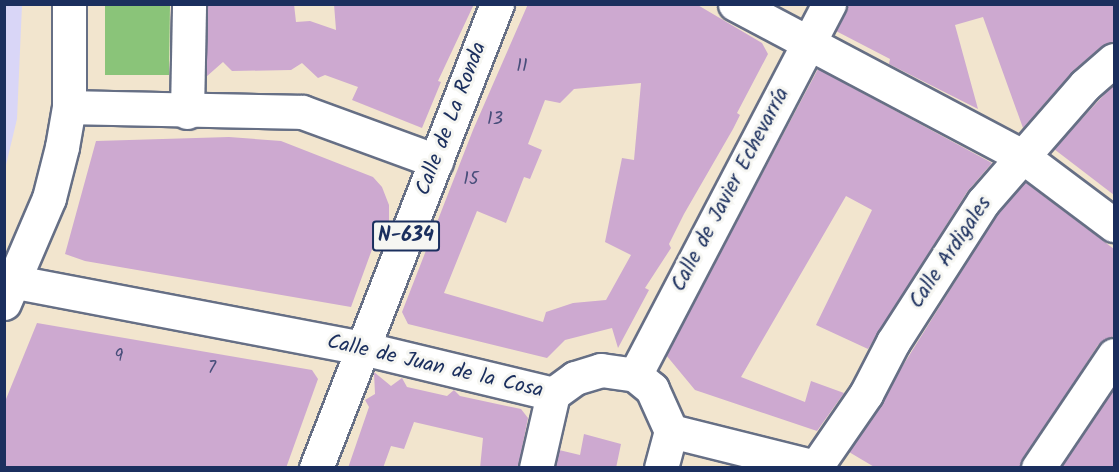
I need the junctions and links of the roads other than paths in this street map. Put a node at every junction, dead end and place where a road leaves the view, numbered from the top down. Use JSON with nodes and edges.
{"nodes":[{"id":1,"x":69,"y":4,"type":"edge"},
{"id":2,"x":189,"y":4,"type":"edge"},
{"id":3,"x":497,"y":4,"type":"edge"},
{"id":4,"x":735,"y":4,"type":"edge"},
{"id":5,"x":829,"y":4,"type":"edge"},
{"id":6,"x":807,"y":44,"type":"junction"},
{"id":7,"x":1114,"y":60,"type":"edge"},
{"id":8,"x":69,"y":107,"type":"junction"},
{"id":9,"x":187,"y":112,"type":"junction"},
{"id":10,"x":1022,"y":156,"type":"junction"},
{"id":11,"x":436,"y":160,"type":"junction"},
{"id":12,"x":1114,"y":225,"type":"edge"},
{"id":13,"x":10,"y":293,"type":"edge"},
{"id":14,"x":362,"y":348,"type":"junction"},
{"id":15,"x":1114,"y":355,"type":"edge"},
{"id":16,"x":635,"y":375,"type":"junction"},
{"id":17,"x":553,"y":394,"type":"junction"},
{"id":18,"x":671,"y":431,"type":"junction"},
{"id":19,"x":817,"y":467,"type":"edge"},
{"id":20,"x":316,"y":468,"type":"edge"},
{"id":21,"x":536,"y":468,"type":"edge"},
{"id":22,"x":661,"y":468,"type":"edge"},
{"id":23,"x":1038,"y":468,"type":"edge"}],
"edges":[{"from":1,"to":8,"type":"main road"},
{"from":2,"to":9,"type":"main road"},
{"from":3,"to":11,"type":"main road","name":"Calle de La Ronda","number":"N-634"},
{"from":4,"to":6,"type":"main road"},
{"from":5,"to":6,"type":"main road","name":"Calle de Javier Echevarría"},
{"from":6,"to":10,"type":"main road"},
{"from":6,"to":16,"type":"main road","name":"Calle de Javier Echevarría"},
{"from":7,"to":10,"type":"main road","name":"Calle Ardigales"},
{"from":8,"to":9,"type":"main road"},
{"from":8,"to":13,"type":"main road"},
{"from":9,"to":11,"type":"main road"},
{"from":10,"to":12,"type":"main road"},
{"from":10,"to":19,"type":"main road","name":"Calle Ardigales"},
{"from":11,"to":14,"type":"main road","name":"Calle de La Ronda","number":"N-634"},
{"from":13,"to":14,"type":"main road","name":"Calle de Juan de la Cosa"},
{"from":14,"to":17,"type":"main road","name":"Calle de Juan de la Cosa"},
{"from":14,"to":20,"type":"main road","name":"Calle de La Ronda","number":"N-634"},
{"from":15,"to":23,"type":"main road"},
{"from":16,"to":17,"type":"main road","name":"Calle de Juan de la Cosa"},
{"from":16,"to":18,"type":"main road"},
{"from":17,"to":21,"type":"main road"},
{"from":18,"to":19,"type":"main road"},
{"from":18,"to":22,"type":"main road"}]}
